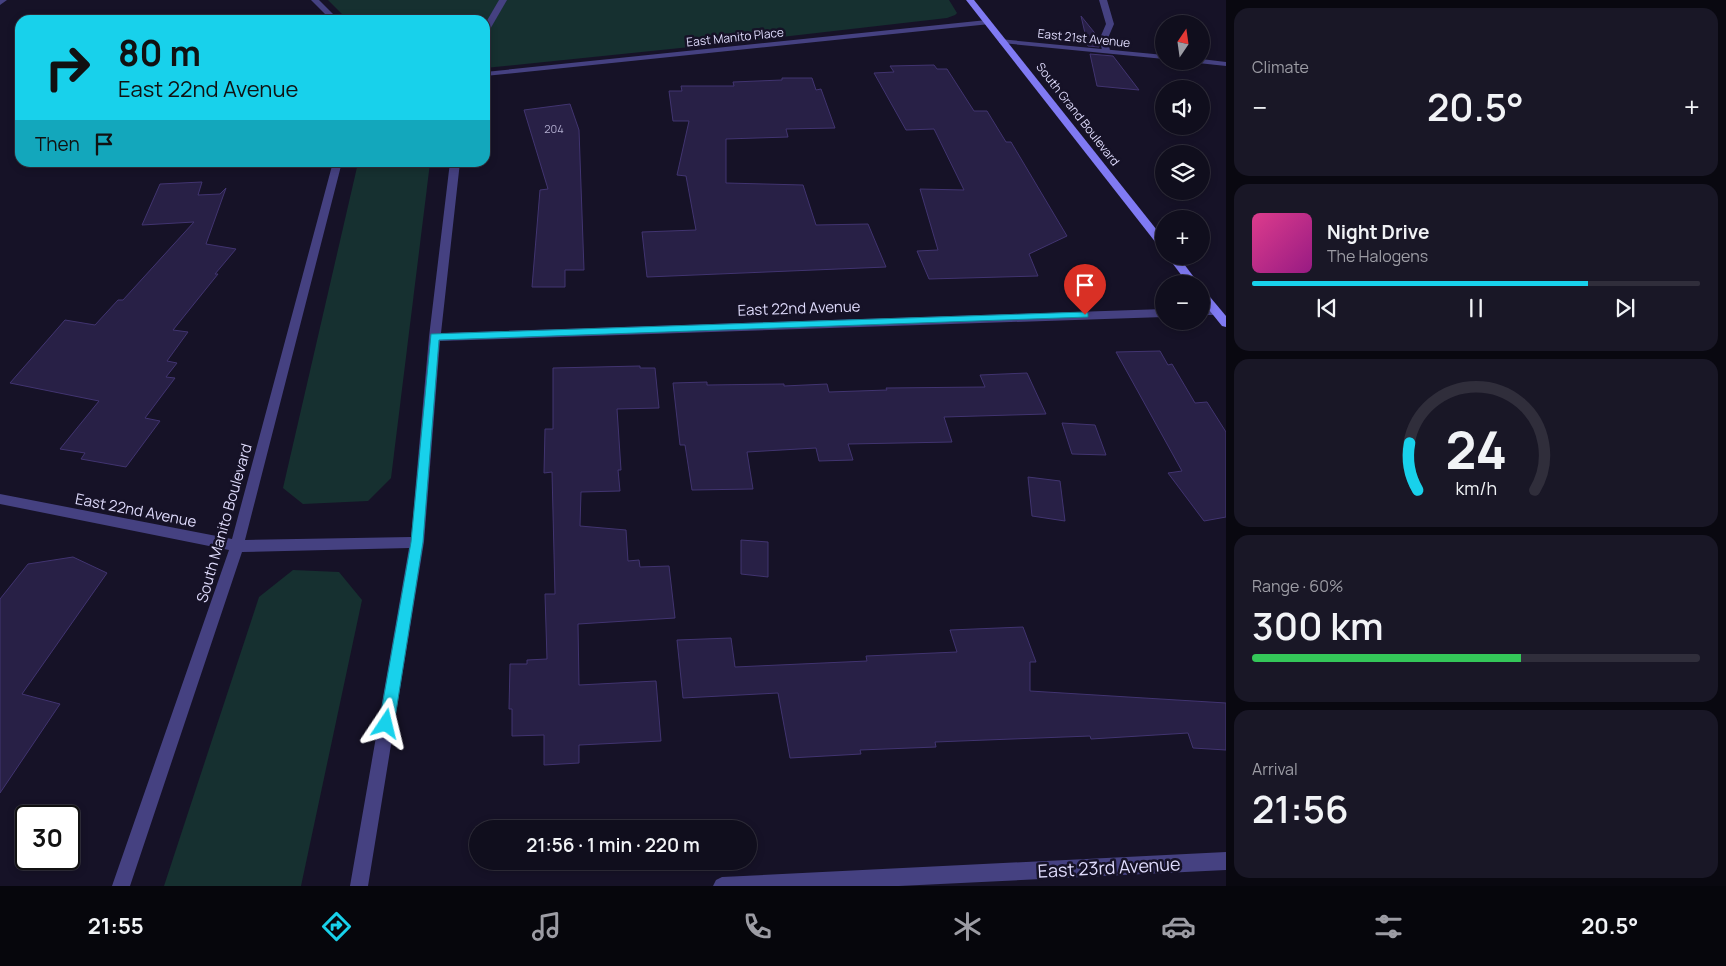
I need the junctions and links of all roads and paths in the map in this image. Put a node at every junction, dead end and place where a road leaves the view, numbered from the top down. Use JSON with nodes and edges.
{"nodes":[{"id":1,"x":3,"y":0,"type":"edge"},
{"id":2,"x":315,"y":0,"type":"edge"},
{"id":3,"x":503,"y":0,"type":"edge"},
{"id":4,"x":970,"y":0,"type":"edge"},
{"id":5,"x":1103,"y":0,"type":"edge"},
{"id":6,"x":0,"y":3,"type":"edge"},
{"id":7,"x":329,"y":15,"type":"edge"},
{"id":8,"x":490,"y":22,"type":"edge"},
{"id":9,"x":988,"y":22,"type":"junction"},
{"id":10,"x":1002,"y":41,"type":"junction"},
{"id":11,"x":1106,"y":51,"type":"junction"},
{"id":12,"x":1155,"y":56,"type":"edge"},
{"id":13,"x":1210,"y":62,"type":"edge"},
{"id":14,"x":1226,"y":64,"type":"edge"},
{"id":15,"x":490,"y":73,"type":"edge"},
{"id":16,"x":337,"y":167,"type":"edge"},
{"id":17,"x":454,"y":167,"type":"edge"},
{"id":18,"x":1155,"y":235,"type":"edge"},
{"id":19,"x":1179,"y":265,"type":"edge"},
{"id":20,"x":1187,"y":275,"type":"edge"},
{"id":21,"x":1210,"y":305,"type":"edge"},
{"id":22,"x":1210,"y":311,"type":"edge"},
{"id":23,"x":1215,"y":311,"type":"junction"},
{"id":24,"x":1155,"y":312,"type":"edge"},
{"id":25,"x":1226,"y":323,"type":"edge"},
{"id":26,"x":435,"y":337,"type":"junction"},
{"id":27,"x":0,"y":499,"type":"edge"},
{"id":28,"x":417,"y":542,"type":"junction"},
{"id":29,"x":237,"y":546,"type":"junction"},
{"id":30,"x":1226,"y":861,"type":"edge"},
{"id":31,"x":121,"y":886,"type":"edge"},
{"id":32,"x":359,"y":886,"type":"edge"},
{"id":33,"x":722,"y":886,"type":"edge"}],
"edges":[{"from":1,"to":6,"type":"street"},
{"from":2,"to":7,"type":"street"},
{"from":3,"to":8,"type":"street"},
{"from":4,"to":9,"type":"main road","name":"South Grand Boulevard"},
{"from":5,"to":11,"type":"street"},
{"from":9,"to":10,"type":"main road","name":"South Grand Boulevard"},
{"from":9,"to":15,"type":"street","name":"East Manito Place"},
{"from":10,"to":11,"type":"street","name":"East 21st Avenue"},
{"from":10,"to":18,"type":"main road","name":"South Grand Boulevard"},
{"from":11,"to":12,"type":"street","name":"East 21st Avenue"},
{"from":13,"to":14,"type":"street"},
{"from":16,"to":29,"type":"street","name":"South Manito Boulevard"},
{"from":17,"to":26,"type":"street"},
{"from":19,"to":20,"type":"main road"},
{"from":21,"to":23,"type":"main road"},
{"from":22,"to":23,"type":"street"},
{"from":23,"to":25,"type":"main road"},
{"from":24,"to":26,"type":"street","name":"East 22nd Avenue"},
{"from":26,"to":28,"type":"street"},
{"from":27,"to":29,"type":"street","name":"East 22nd Avenue"},
{"from":28,"to":29,"type":"street","name":"East 22nd Avenue"},
{"from":28,"to":32,"type":"street"},
{"from":29,"to":31,"type":"street","name":"South Manito Boulevard"},
{"from":30,"to":33,"type":"street","name":"East 23rd Avenue"}]}
